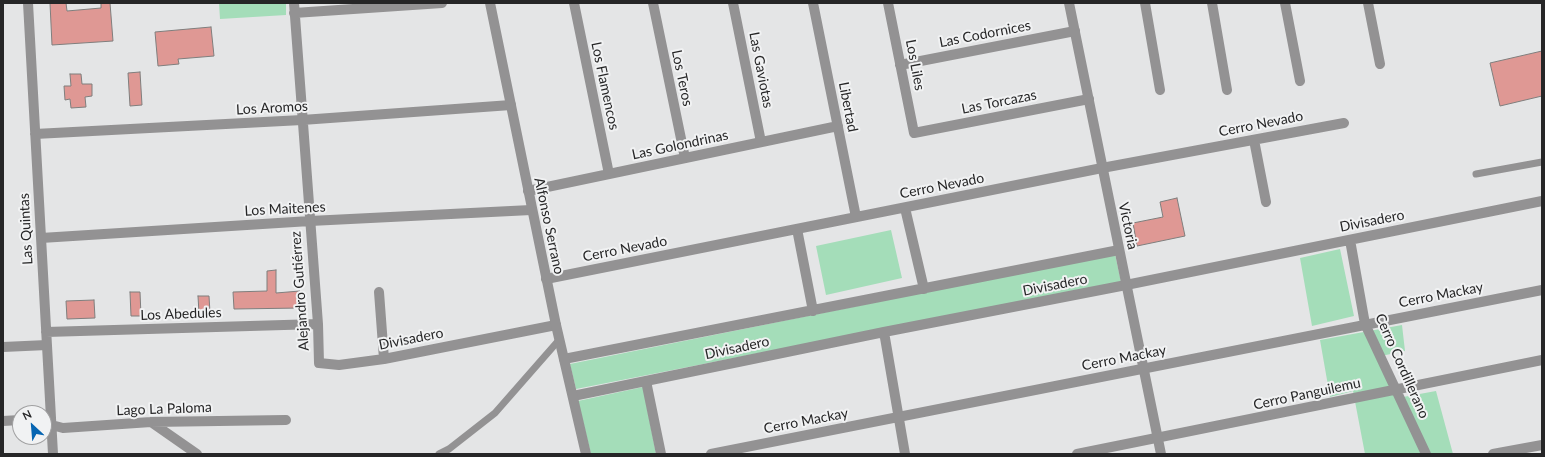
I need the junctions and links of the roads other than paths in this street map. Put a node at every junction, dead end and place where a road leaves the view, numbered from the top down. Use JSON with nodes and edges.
{"nodes":[{"id":1,"x":28,"y":3,"type":"edge"},
{"id":2,"x":442,"y":3,"type":"edge"},
{"id":3,"x":490,"y":3,"type":"edge"},
{"id":4,"x":574,"y":3,"type":"edge"},
{"id":5,"x":653,"y":3,"type":"edge"},
{"id":6,"x":733,"y":3,"type":"edge"},
{"id":7,"x":813,"y":3,"type":"edge"},
{"id":8,"x":888,"y":3,"type":"edge"},
{"id":9,"x":1069,"y":3,"type":"edge"},
{"id":10,"x":1145,"y":3,"type":"edge"},
{"id":11,"x":1212,"y":3,"type":"edge"},
{"id":12,"x":1285,"y":3,"type":"edge"},
{"id":13,"x":1368,"y":3,"type":"edge"},
{"id":14,"x":294,"y":8,"type":"edge"},
{"id":15,"x":1075,"y":31,"type":"junction"},
{"id":16,"x":1380,"y":64,"type":"dead end"},
{"id":17,"x":900,"y":65,"type":"junction"},
{"id":18,"x":1300,"y":81,"type":"dead end"},
{"id":19,"x":1160,"y":90,"type":"dead end"},
{"id":20,"x":1227,"y":90,"type":"dead end"},
{"id":21,"x":1089,"y":99,"type":"junction"},
{"id":22,"x":511,"y":106,"type":"junction"},
{"id":23,"x":302,"y":120,"type":"junction"},
{"id":24,"x":1344,"y":123,"type":"dead end"},
{"id":25,"x":838,"y":126,"type":"junction"},
{"id":26,"x":914,"y":133,"type":"joint"},
{"id":27,"x":35,"y":134,"type":"junction"},
{"id":28,"x":1254,"y":140,"type":"junction"},
{"id":29,"x":761,"y":142,"type":"junction"},
{"id":30,"x":685,"y":158,"type":"junction"},
{"id":31,"x":1542,"y":162,"type":"edge"},
{"id":32,"x":1102,"y":168,"type":"junction"},
{"id":33,"x":609,"y":174,"type":"junction"},
{"id":34,"x":1476,"y":174,"type":"dead end"},
{"id":35,"x":528,"y":191,"type":"junction"},
{"id":36,"x":1542,"y":201,"type":"edge"},
{"id":37,"x":1266,"y":202,"type":"dead end"},
{"id":38,"x":905,"y":208,"type":"junction"},
{"id":39,"x":532,"y":210,"type":"junction"},
{"id":40,"x":856,"y":217,"type":"junction"},
{"id":41,"x":310,"y":221,"type":"junction"},
{"id":42,"x":797,"y":229,"type":"junction"},
{"id":43,"x":41,"y":238,"type":"junction"},
{"id":44,"x":1350,"y":240,"type":"junction"},
{"id":45,"x":1119,"y":250,"type":"junction"},
{"id":46,"x":546,"y":279,"type":"junction"},
{"id":47,"x":1126,"y":285,"type":"junction"},
{"id":48,"x":924,"y":289,"type":"junction"},
{"id":49,"x":1542,"y":290,"type":"edge"},
{"id":50,"x":379,"y":292,"type":"dead end"},
{"id":51,"x":813,"y":311,"type":"junction"},
{"id":52,"x":318,"y":324,"type":"junction"},
{"id":53,"x":1365,"y":324,"type":"junction"},
{"id":54,"x":556,"y":326,"type":"junction"},
{"id":55,"x":46,"y":332,"type":"junction"},
{"id":56,"x":884,"y":332,"type":"junction"},
{"id":57,"x":559,"y":340,"type":"junction"},
{"id":58,"x":47,"y":345,"type":"junction"},
{"id":59,"x":3,"y":347,"type":"edge"},
{"id":60,"x":384,"y":359,"type":"junction"},
{"id":61,"x":564,"y":360,"type":"junction"},
{"id":62,"x":1542,"y":360,"type":"edge"},
{"id":63,"x":319,"y":363,"type":"joint"},
{"id":64,"x":1143,"y":368,"type":"junction"},
{"id":65,"x":646,"y":381,"type":"junction"},
{"id":66,"x":1396,"y":390,"type":"junction"},
{"id":67,"x":573,"y":396,"type":"junction"},
{"id":68,"x":48,"y":405,"type":"edge"},
{"id":69,"x":898,"y":417,"type":"junction"},
{"id":70,"x":286,"y":420,"type":"dead end"},
{"id":71,"x":151,"y":422,"type":"junction"},
{"id":72,"x":52,"y":425,"type":"edge"},
{"id":73,"x":1158,"y":438,"type":"junction"},
{"id":74,"x":1542,"y":445,"type":"edge"},
{"id":75,"x":723,"y":453,"type":"edge"},
{"id":76,"x":198,"y":454,"type":"edge"},
{"id":77,"x":439,"y":454,"type":"edge"},
{"id":78,"x":586,"y":454,"type":"edge"},
{"id":79,"x":661,"y":454,"type":"edge"},
{"id":80,"x":711,"y":454,"type":"edge"},
{"id":81,"x":905,"y":454,"type":"edge"},
{"id":82,"x":1077,"y":454,"type":"edge"},
{"id":83,"x":1161,"y":454,"type":"edge"},
{"id":84,"x":1426,"y":454,"type":"edge"},
{"id":85,"x":1493,"y":454,"type":"edge"}],
"edges":[{"from":1,"to":27,"type":"street","name":"Las Quintas"},
{"from":2,"to":14,"type":"street"},
{"from":3,"to":22,"type":"street","name":"Alfonso Serrano"},
{"from":4,"to":33,"type":"street","name":"Los Flamencos"},
{"from":5,"to":30,"type":"street","name":"Los Teros"},
{"from":6,"to":29,"type":"street","name":"Las Gaviotas"},
{"from":7,"to":25,"type":"street","name":"Libertad"},
{"from":8,"to":17,"type":"street","name":"Los Liles"},
{"from":9,"to":15,"type":"street","name":"Victoria"},
{"from":10,"to":19,"type":"street"},
{"from":11,"to":20,"type":"street"},
{"from":12,"to":18,"type":"street"},
{"from":13,"to":16,"type":"street"},
{"from":14,"to":23,"type":"street","name":"Alejandro Gutiérrez"},
{"from":15,"to":17,"type":"street","name":"Las Codornices"},
{"from":15,"to":21,"type":"street","name":"Victoria"},
{"from":17,"to":26,"type":"street","name":"Los Liles"},
{"from":21,"to":26,"type":"street","name":"Las Torcazas"},
{"from":21,"to":32,"type":"street","name":"Victoria"},
{"from":22,"to":23,"type":"street","name":"Los Aromos"},
{"from":22,"to":35,"type":"street","name":"Alfonso Serrano"},
{"from":23,"to":27,"type":"street","name":"Los Aromos"},
{"from":23,"to":41,"type":"street","name":"Alejandro Gutiérrez"},
{"from":24,"to":28,"type":"street","name":"Cerro Nevado"},
{"from":25,"to":29,"type":"street","name":"Las Golondrinas"},
{"from":25,"to":40,"type":"street","name":"Libertad"},
{"from":27,"to":43,"type":"street","name":"Las Quintas"},
{"from":28,"to":32,"type":"street","name":"Cerro Nevado"},
{"from":28,"to":37,"type":"street"},
{"from":29,"to":30,"type":"street","name":"Las Golondrinas"},
{"from":30,"to":33,"type":"street","name":"Las Golondrinas"},
{"from":31,"to":34,"type":"lane"},
{"from":32,"to":38,"type":"street","name":"Cerro Nevado"},
{"from":32,"to":45,"type":"street","name":"Victoria"},
{"from":33,"to":35,"type":"street","name":"Las Golondrinas"},
{"from":35,"to":39,"type":"street","name":"Alfonso Serrano"},
{"from":36,"to":44,"type":"street","name":"Divisadero"},
{"from":38,"to":40,"type":"street","name":"Cerro Nevado"},
{"from":38,"to":48,"type":"street"},
{"from":39,"to":41,"type":"street","name":"Los Maitenes"},
{"from":39,"to":46,"type":"street","name":"Alfonso Serrano"},
{"from":40,"to":42,"type":"street","name":"Cerro Nevado"},
{"from":41,"to":43,"type":"street","name":"Los Maitenes"},
{"from":41,"to":52,"type":"street","name":"Alejandro Gutiérrez"},
{"from":42,"to":46,"type":"street","name":"Cerro Nevado"},
{"from":42,"to":51,"type":"street"},
{"from":43,"to":55,"type":"street","name":"Las Quintas"},
{"from":44,"to":47,"type":"street","name":"Divisadero"},
{"from":44,"to":53,"type":"street","name":"Cerro Cordillerano"},
{"from":45,"to":47,"type":"street","name":"Victoria"},
{"from":45,"to":48,"type":"street","name":"Divisadero"},
{"from":46,"to":54,"type":"street","name":"Alfonso Serrano"},
{"from":47,"to":56,"type":"street","name":"Divisadero"},
{"from":47,"to":64,"type":"street","name":"Victoria"},
{"from":48,"to":51,"type":"street","name":"Divisadero"},
{"from":49,"to":53,"type":"street","name":"Cerro Mackay"},
{"from":50,"to":60,"type":"street"},
{"from":51,"to":61,"type":"street","name":"Divisadero"},
{"from":52,"to":55,"type":"street","name":"Los Abedules"},
{"from":52,"to":63,"type":"street","name":"Alejandro Gutiérrez"},
{"from":53,"to":64,"type":"street","name":"Cerro Mackay"},
{"from":53,"to":66,"type":"street","name":"Cerro Cordillerano"},
{"from":54,"to":57,"type":"street","name":"Alfonso Serrano"},
{"from":54,"to":60,"type":"street","name":"Divisadero"},
{"from":55,"to":58,"type":"street","name":"Las Quintas"},
{"from":56,"to":65,"type":"street","name":"Divisadero"},
{"from":56,"to":69,"type":"street"},
{"from":57,"to":61,"type":"street","name":"Alfonso Serrano"},
{"from":57,"to":77,"type":"lane"},
{"from":58,"to":59,"type":"street"},
{"from":58,"to":68,"type":"street","name":"Las Quintas"},
{"from":60,"to":63,"type":"street","name":"Divisadero"},
{"from":61,"to":67,"type":"street","name":"Alfonso Serrano"},
{"from":62,"to":66,"type":"street","name":"Cerro Panguilemu"},
{"from":64,"to":69,"type":"street","name":"Cerro Mackay"},
{"from":64,"to":73,"type":"street","name":"Victoria"},
{"from":65,"to":67,"type":"street","name":"Divisadero"},
{"from":65,"to":79,"type":"street"},
{"from":66,"to":73,"type":"street","name":"Cerro Panguilemu"},
{"from":66,"to":84,"type":"street","name":"Cerro Cordillerano"},
{"from":67,"to":78,"type":"street","name":"Alfonso Serrano"},
{"from":69,"to":75,"type":"street","name":"Cerro Mackay"},
{"from":69,"to":81,"type":"street"},
{"from":70,"to":71,"type":"street","name":"Lago La Paloma"},
{"from":71,"to":72,"type":"street","name":"Lago La Paloma"},
{"from":71,"to":76,"type":"street"},
{"from":73,"to":82,"type":"street","name":"Cerro Panguilemu"},
{"from":73,"to":83,"type":"street","name":"Victoria"},
{"from":74,"to":85,"type":"street"},
{"from":75,"to":80,"type":"street","name":"Cerro Mackay"}]}
